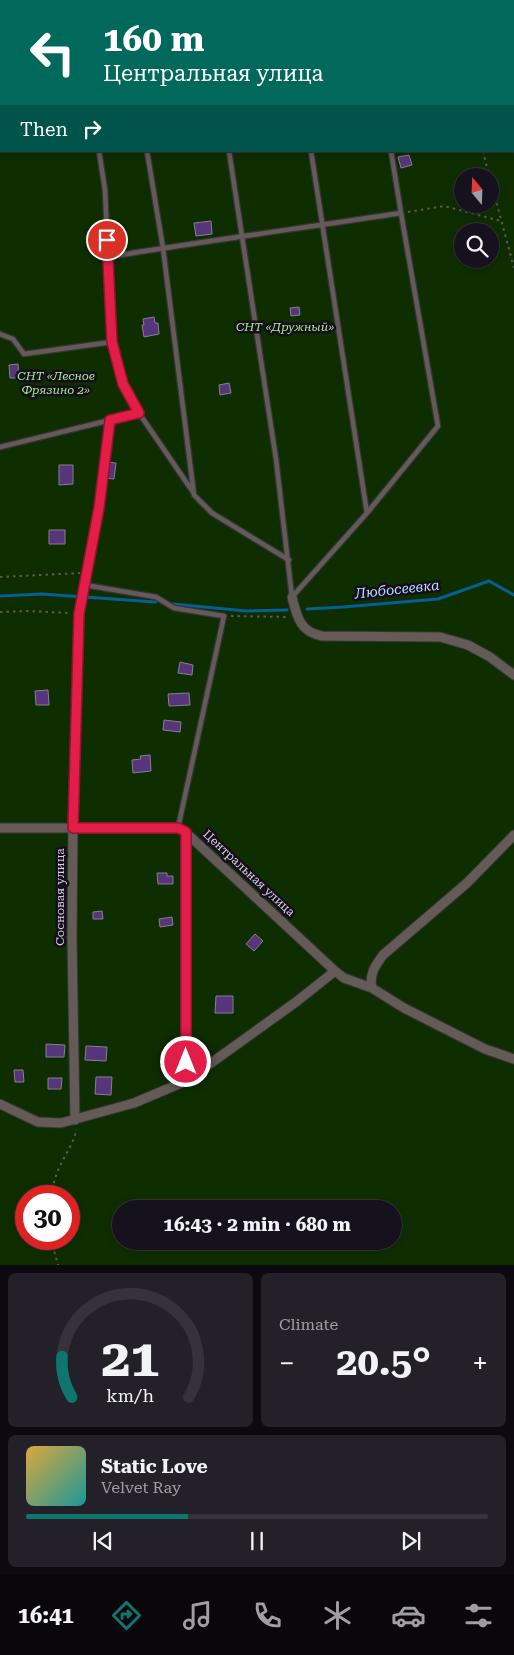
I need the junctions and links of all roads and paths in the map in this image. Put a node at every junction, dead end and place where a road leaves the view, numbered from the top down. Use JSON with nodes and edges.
{"nodes":[{"id":1,"x":99,"y":152,"type":"edge"},
{"id":2,"x":147,"y":152,"type":"edge"},
{"id":3,"x":229,"y":152,"type":"edge"},
{"id":4,"x":311,"y":152,"type":"edge"},
{"id":5,"x":391,"y":152,"type":"edge"},
{"id":6,"x":483,"y":152,"type":"edge"},
{"id":7,"x":488,"y":168,"type":"edge"},
{"id":8,"x":401,"y":213,"type":"junction"},
{"id":9,"x":499,"y":213,"type":"edge"},
{"id":10,"x":501,"y":221,"type":"junction"},
{"id":11,"x":323,"y":225,"type":"junction"},
{"id":12,"x":241,"y":235,"type":"junction"},
{"id":13,"x":163,"y":248,"type":"junction"},
{"id":14,"x":108,"y":257,"type":"junction"},
{"id":15,"x":514,"y":268,"type":"edge"},
{"id":16,"x":0,"y":334,"type":"edge"},
{"id":17,"x":112,"y":342,"type":"junction"},
{"id":18,"x":139,"y":413,"type":"junction"},
{"id":19,"x":110,"y":420,"type":"junction"},
{"id":20,"x":0,"y":447,"type":"edge"},
{"id":21,"x":194,"y":495,"type":"junction"},
{"id":22,"x":368,"y":513,"type":"junction"},
{"id":23,"x":289,"y":560,"type":"junction"},
{"id":24,"x":87,"y":572,"type":"junction"},
{"id":25,"x":0,"y":577,"type":"edge"},
{"id":26,"x":85,"y":585,"type":"junction"},
{"id":27,"x":292,"y":597,"type":"junction"},
{"id":28,"x":0,"y":612,"type":"edge"},
{"id":29,"x":79,"y":614,"type":"junction"},
{"id":30,"x":224,"y":616,"type":"junction"},
{"id":31,"x":298,"y":618,"type":"junction"},
{"id":32,"x":514,"y":675,"type":"edge"},
{"id":33,"x":0,"y":828,"type":"edge"},
{"id":34,"x":73,"y":828,"type":"junction"},
{"id":35,"x":182,"y":830,"type":"junction"},
{"id":36,"x":514,"y":835,"type":"edge"},
{"id":37,"x":335,"y":971,"type":"junction"},
{"id":38,"x":372,"y":988,"type":"junction"},
{"id":39,"x":514,"y":1059,"type":"edge"},
{"id":40,"x":186,"y":1081,"type":"junction"},
{"id":41,"x":0,"y":1104,"type":"edge"},
{"id":42,"x":76,"y":1120,"type":"junction"},
{"id":43,"x":53,"y":1185,"type":"edge"},
{"id":44,"x":54,"y":1250,"type":"edge"},
{"id":45,"x":58,"y":1265,"type":"edge"}],
"edges":[{"from":1,"to":14,"type":"lane"},
{"from":2,"to":13,"type":"lane"},
{"from":3,"to":12,"type":"lane"},
{"from":4,"to":11,"type":"lane"},
{"from":5,"to":8,"type":"lane"},
{"from":6,"to":7,"type":"path"},
{"from":8,"to":10,"type":"path"},
{"from":8,"to":11,"type":"lane"},
{"from":8,"to":22,"type":"lane"},
{"from":9,"to":10,"type":"path"},
{"from":10,"to":15,"type":"path"},
{"from":11,"to":12,"type":"lane"},
{"from":11,"to":22,"type":"lane"},
{"from":12,"to":13,"type":"lane"},
{"from":12,"to":23,"type":"lane"},
{"from":13,"to":14,"type":"lane"},
{"from":13,"to":21,"type":"lane"},
{"from":14,"to":17,"type":"lane"},
{"from":16,"to":17,"type":"lane"},
{"from":17,"to":18,"type":"lane"},
{"from":18,"to":19,"type":"lane"},
{"from":18,"to":21,"type":"lane"},
{"from":19,"to":20,"type":"lane"},
{"from":19,"to":24,"type":"lane"},
{"from":21,"to":23,"type":"lane"},
{"from":22,"to":27,"type":"lane"},
{"from":23,"to":27,"type":"lane"},
{"from":24,"to":25,"type":"path"},
{"from":24,"to":26,"type":"lane"},
{"from":26,"to":29,"type":"lane"},
{"from":26,"to":30,"type":"lane"},
{"from":27,"to":31,"type":"street"},
{"from":28,"to":29,"type":"path"},
{"from":29,"to":34,"type":"street","name":"Сосновая улица"},
{"from":30,"to":31,"type":"path"},
{"from":30,"to":35,"type":"lane"},
{"from":31,"to":32,"type":"street"},
{"from":33,"to":34,"type":"street"},
{"from":34,"to":35,"type":"street"},
{"from":34,"to":42,"type":"street","name":"Сосновая улица"},
{"from":35,"to":37,"type":"street","name":"Центральная улица"},
{"from":35,"to":40,"type":"street"},
{"from":36,"to":38,"type":"street"},
{"from":37,"to":38,"type":"street","name":"Центральная улица"},
{"from":37,"to":40,"type":"street"},
{"from":38,"to":39,"type":"street","name":"Центральная улица"},
{"from":40,"to":42,"type":"street"},
{"from":41,"to":42,"type":"street"},
{"from":42,"to":43,"type":"path"},
{"from":44,"to":45,"type":"path"}]}
